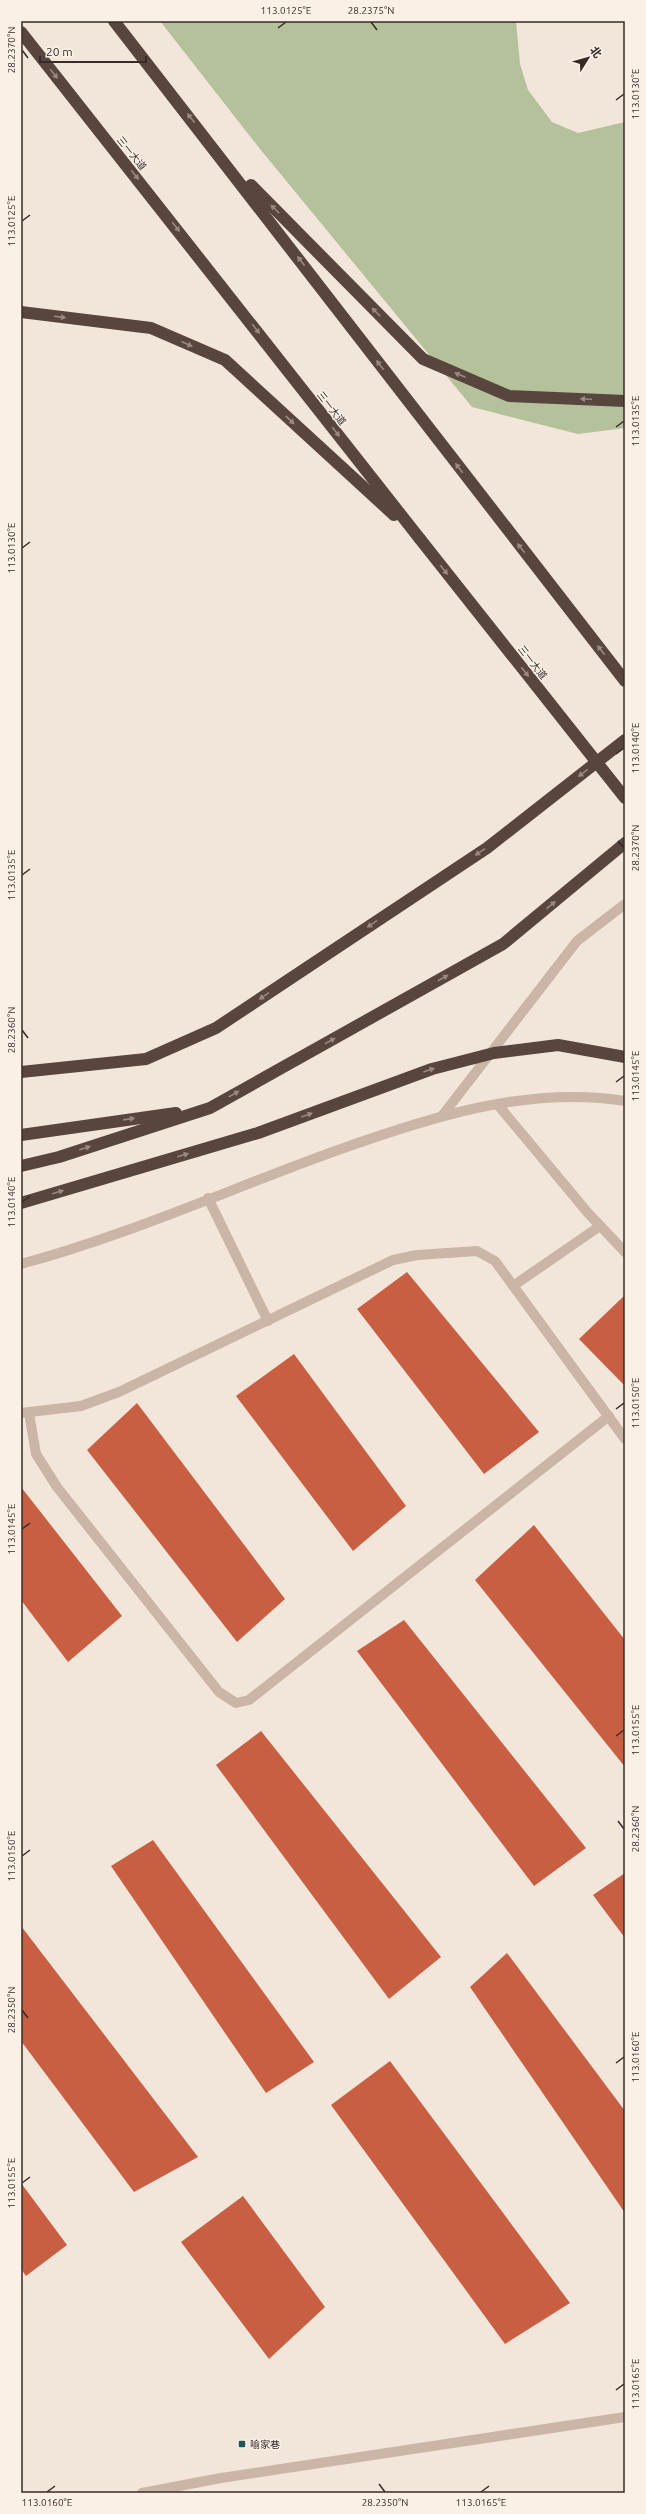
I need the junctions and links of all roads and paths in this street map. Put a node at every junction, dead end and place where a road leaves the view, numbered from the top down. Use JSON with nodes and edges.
{"nodes":[{"id":1,"x":114,"y":21,"type":"edge"},
{"id":2,"x":21,"y":32,"type":"edge"},
{"id":3,"x":215,"y":149,"type":"junction"},
{"id":4,"x":21,"y":312,"type":"edge"},
{"id":5,"x":625,"y":401,"type":"edge"},
{"id":6,"x":420,"y":539,"type":"junction"},
{"id":7,"x":625,"y":681,"type":"edge"},
{"id":8,"x":625,"y":740,"type":"edge"},
{"id":9,"x":625,"y":798,"type":"edge"},
{"id":10,"x":625,"y":844,"type":"edge"},
{"id":11,"x":625,"y":904,"type":"edge"},
{"id":12,"x":625,"y":1057,"type":"edge"},
{"id":13,"x":21,"y":1072,"type":"edge"},
{"id":14,"x":625,"y":1101,"type":"edge"},
{"id":15,"x":498,"y":1105,"type":"junction"},
{"id":16,"x":210,"y":1108,"type":"junction"},
{"id":17,"x":442,"y":1116,"type":"junction"},
{"id":18,"x":21,"y":1135,"type":"edge"},
{"id":19,"x":21,"y":1166,"type":"edge"},
{"id":20,"x":208,"y":1198,"type":"junction"},
{"id":21,"x":21,"y":1203,"type":"edge"},
{"id":22,"x":600,"y":1226,"type":"junction"},
{"id":23,"x":625,"y":1252,"type":"edge"},
{"id":24,"x":21,"y":1264,"type":"edge"},
{"id":25,"x":512,"y":1286,"type":"junction"},
{"id":26,"x":268,"y":1321,"type":"junction"},
{"id":27,"x":25,"y":1413,"type":"edge"},
{"id":28,"x":609,"y":1416,"type":"junction"},
{"id":29,"x":625,"y":1439,"type":"edge"},
{"id":30,"x":625,"y":2417,"type":"edge"},
{"id":31,"x":142,"y":2493,"type":"edge"}],
"edges":[{"from":3,"to":1,"type":"highway","one_way":true},
{"from":2,"to":6,"type":"highway","name":"三一大道","one_way":true},
{"from":5,"to":3,"type":"highway","one_way":true},
{"from":7,"to":3,"type":"highway","one_way":true},
{"from":4,"to":6,"type":"highway","one_way":true},
{"from":6,"to":9,"type":"highway","name":"三一大道","one_way":true,"bridge":true},
{"from":8,"to":13,"type":"highway","one_way":true},
{"from":16,"to":10,"type":"highway","one_way":true},
{"from":11,"to":17,"type":"street"},
{"from":21,"to":12,"type":"highway","one_way":true,"bridge":true},
{"from":14,"to":15,"type":"street"},
{"from":15,"to":17,"type":"street"},
{"from":15,"to":22,"type":"street"},
{"from":18,"to":16,"type":"highway","one_way":true},
{"from":19,"to":16,"type":"highway","one_way":true},
{"from":17,"to":20,"type":"street"},
{"from":20,"to":24,"type":"street"},
{"from":20,"to":26,"type":"street"},
{"from":22,"to":23,"type":"street"},
{"from":22,"to":25,"type":"street"},
{"from":25,"to":26,"type":"street"},
{"from":25,"to":28,"type":"street"},
{"from":26,"to":27,"type":"street"},
{"from":27,"to":28,"type":"street"},
{"from":28,"to":29,"type":"street"},
{"from":30,"to":31,"type":"street"}]}
